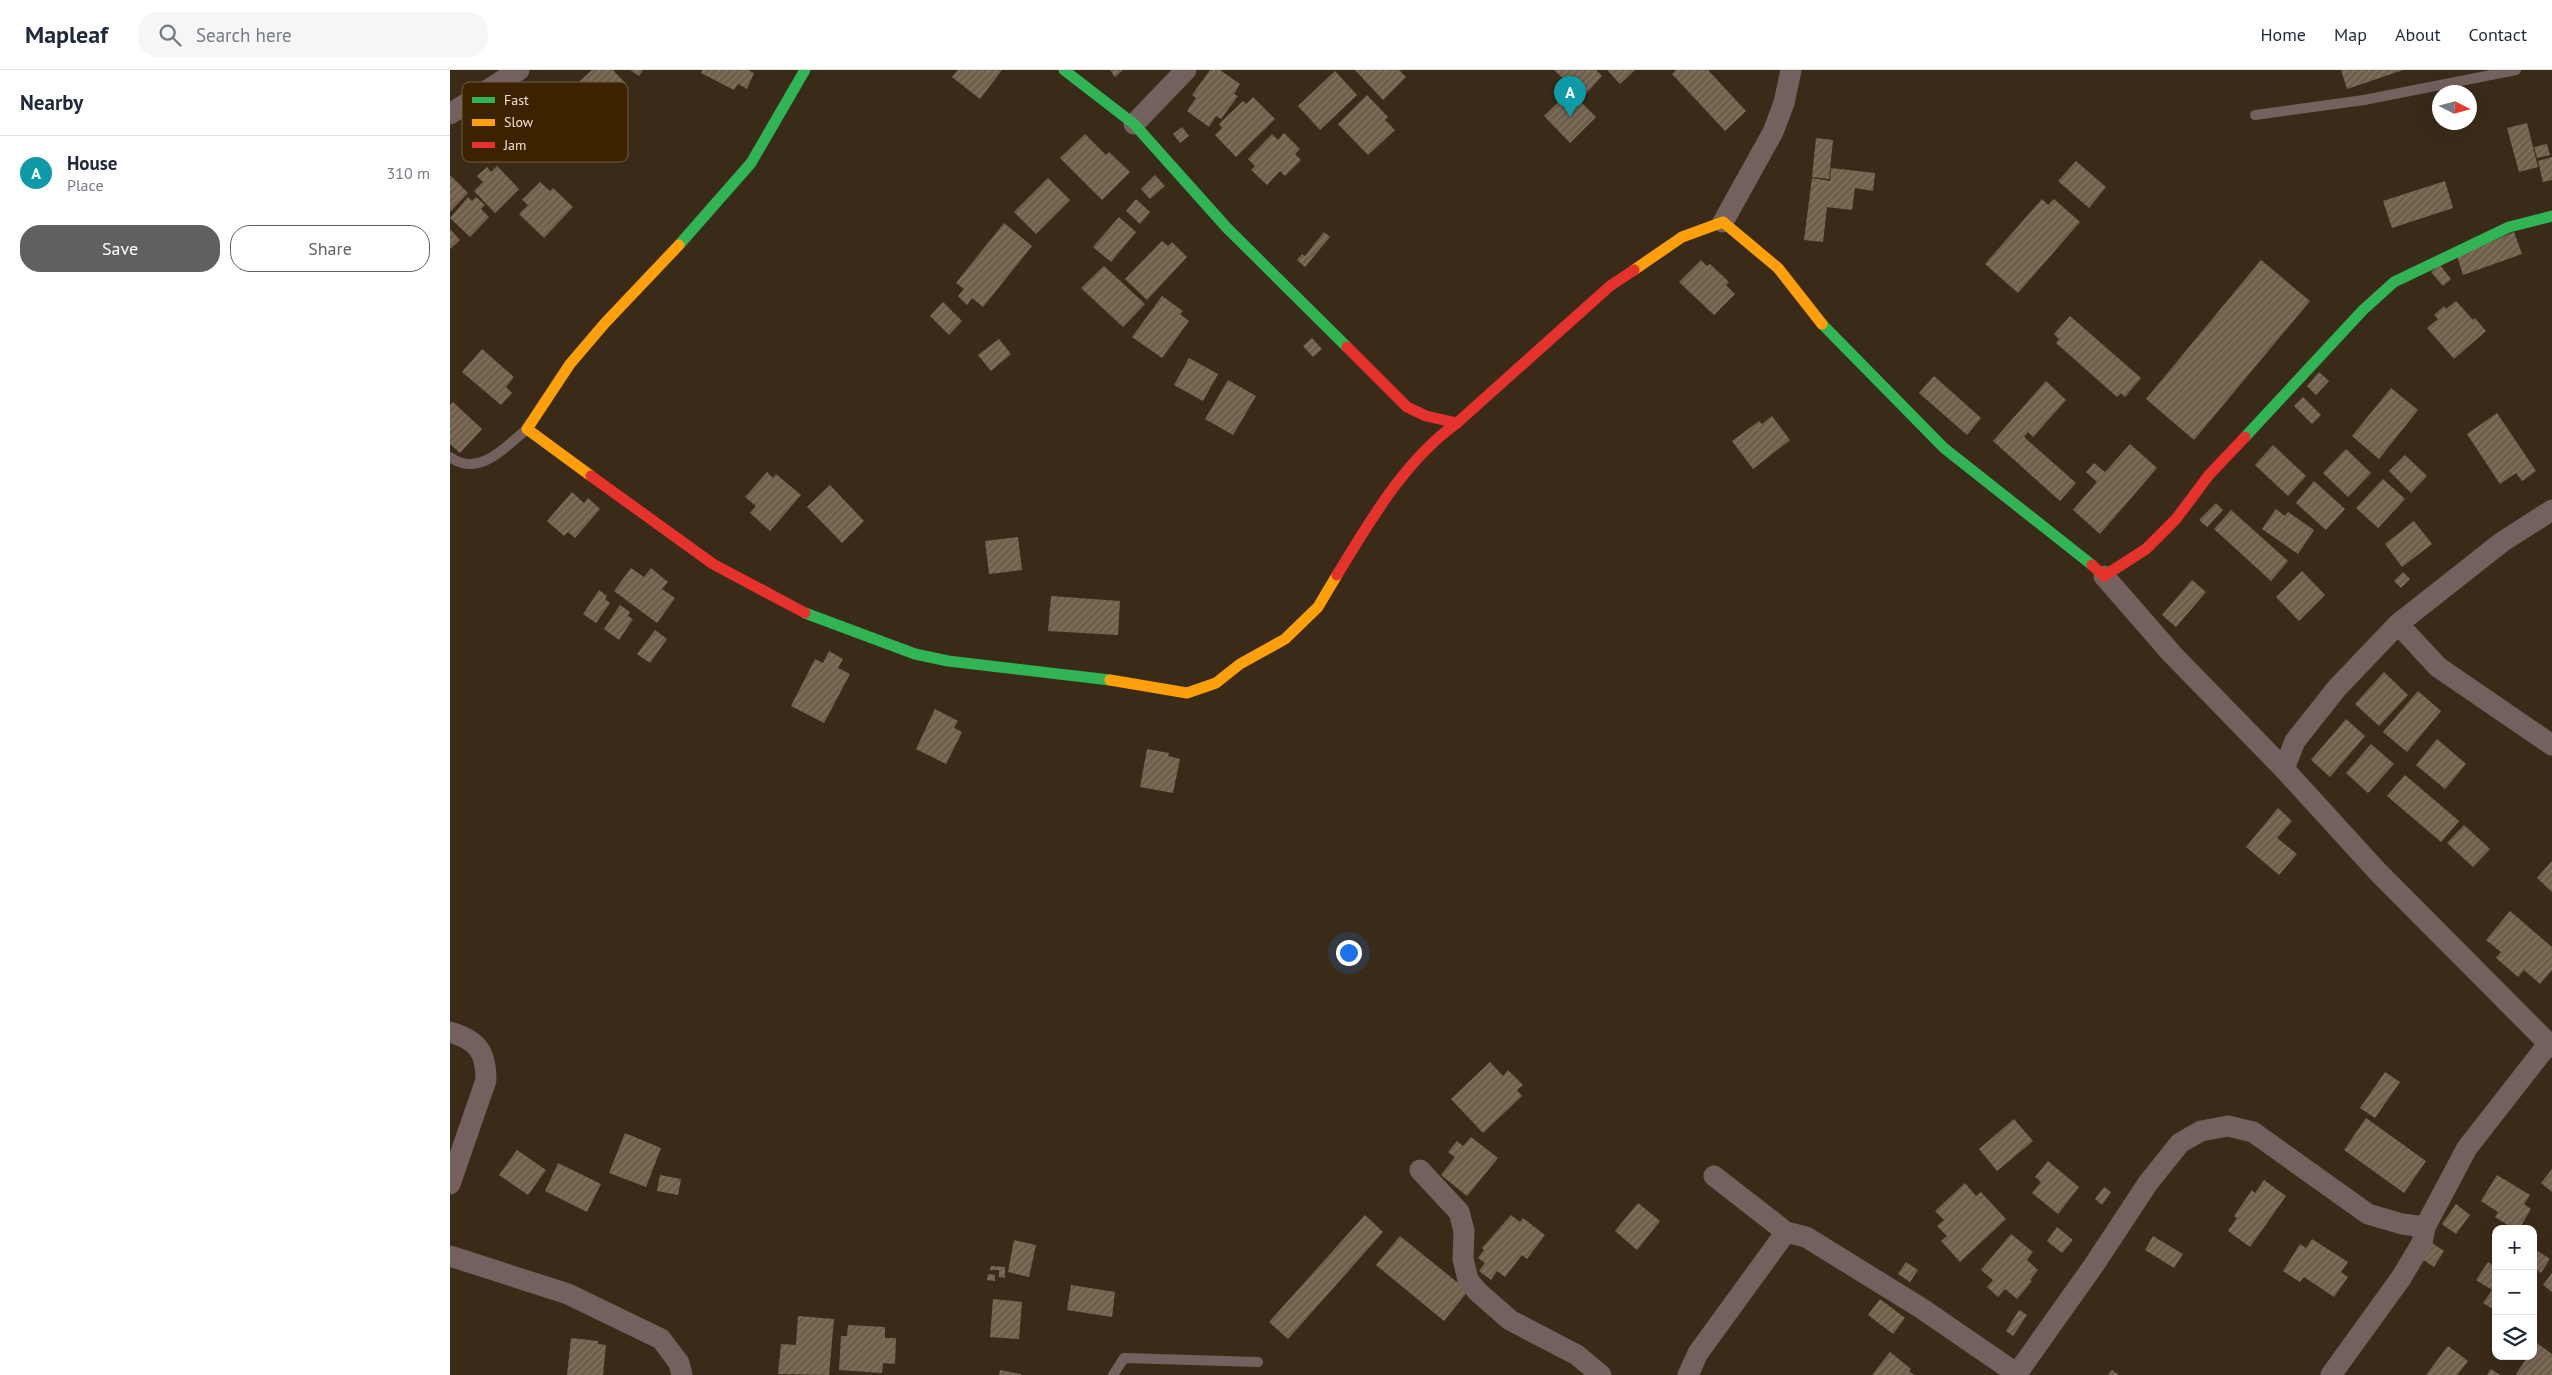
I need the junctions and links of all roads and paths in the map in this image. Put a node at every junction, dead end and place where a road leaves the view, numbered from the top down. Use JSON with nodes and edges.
{"nodes":[{"id":1,"x":519,"y":70,"type":"edge"},
{"id":2,"x":805,"y":70,"type":"edge"},
{"id":3,"x":1064,"y":70,"type":"edge"},
{"id":4,"x":1186,"y":70,"type":"edge"},
{"id":5,"x":1791,"y":70,"type":"edge"},
{"id":6,"x":2516,"y":70,"type":"edge"},
{"id":7,"x":500,"y":82,"type":"edge"},
{"id":8,"x":462,"y":106,"type":"edge"},
{"id":9,"x":450,"y":114,"type":"edge"},
{"id":10,"x":2255,"y":115,"type":"dead end"},
{"id":11,"x":1134,"y":124,"type":"junction"},
{"id":12,"x":2552,"y":216,"type":"edge"},
{"id":13,"x":1723,"y":222,"type":"junction"},
{"id":14,"x":1457,"y":423,"type":"junction"},
{"id":15,"x":527,"y":429,"type":"junction"},
{"id":16,"x":450,"y":457,"type":"edge"},
{"id":17,"x":2552,"y":510,"type":"edge"},
{"id":18,"x":2104,"y":576,"type":"junction"},
{"id":19,"x":2398,"y":624,"type":"junction"},
{"id":20,"x":2552,"y":745,"type":"edge"},
{"id":21,"x":2284,"y":769,"type":"junction"},
{"id":22,"x":450,"y":1032,"type":"edge"},
{"id":23,"x":2550,"y":1045,"type":"edge"},
{"id":24,"x":1420,"y":1170,"type":"dead end"},
{"id":25,"x":1714,"y":1176,"type":"dead end"},
{"id":26,"x":450,"y":1184,"type":"edge"},
{"id":27,"x":2425,"y":1227,"type":"junction"},
{"id":28,"x":1786,"y":1232,"type":"junction"},
{"id":29,"x":450,"y":1256,"type":"edge"},
{"id":30,"x":1258,"y":1362,"type":"dead end"},
{"id":31,"x":2016,"y":1374,"type":"edge"},
{"id":32,"x":682,"y":1375,"type":"edge"},
{"id":33,"x":1113,"y":1375,"type":"edge"},
{"id":34,"x":1601,"y":1375,"type":"edge"},
{"id":35,"x":1688,"y":1375,"type":"edge"},
{"id":36,"x":2331,"y":1375,"type":"edge"}],
"edges":[{"from":1,"to":7,"type":"street"},
{"from":2,"to":15,"type":"street"},
{"from":3,"to":11,"type":"street"},
{"from":4,"to":11,"type":"street"},
{"from":5,"to":13,"type":"street"},
{"from":6,"to":10,"type":"lane"},
{"from":8,"to":9,"type":"street"},
{"from":11,"to":14,"type":"street"},
{"from":12,"to":18,"type":"street"},
{"from":13,"to":14,"type":"street"},
{"from":13,"to":18,"type":"street"},
{"from":14,"to":15,"type":"street"},
{"from":15,"to":16,"type":"lane"},
{"from":17,"to":19,"type":"street"},
{"from":18,"to":21,"type":"street"},
{"from":19,"to":20,"type":"street"},
{"from":19,"to":21,"type":"street"},
{"from":21,"to":23,"type":"street"},
{"from":22,"to":26,"type":"street"},
{"from":23,"to":27,"type":"street"},
{"from":24,"to":34,"type":"street"},
{"from":25,"to":28,"type":"street"},
{"from":27,"to":31,"type":"street"},
{"from":27,"to":36,"type":"street"},
{"from":28,"to":31,"type":"street"},
{"from":28,"to":35,"type":"street"},
{"from":29,"to":32,"type":"street"},
{"from":30,"to":33,"type":"lane"}]}
